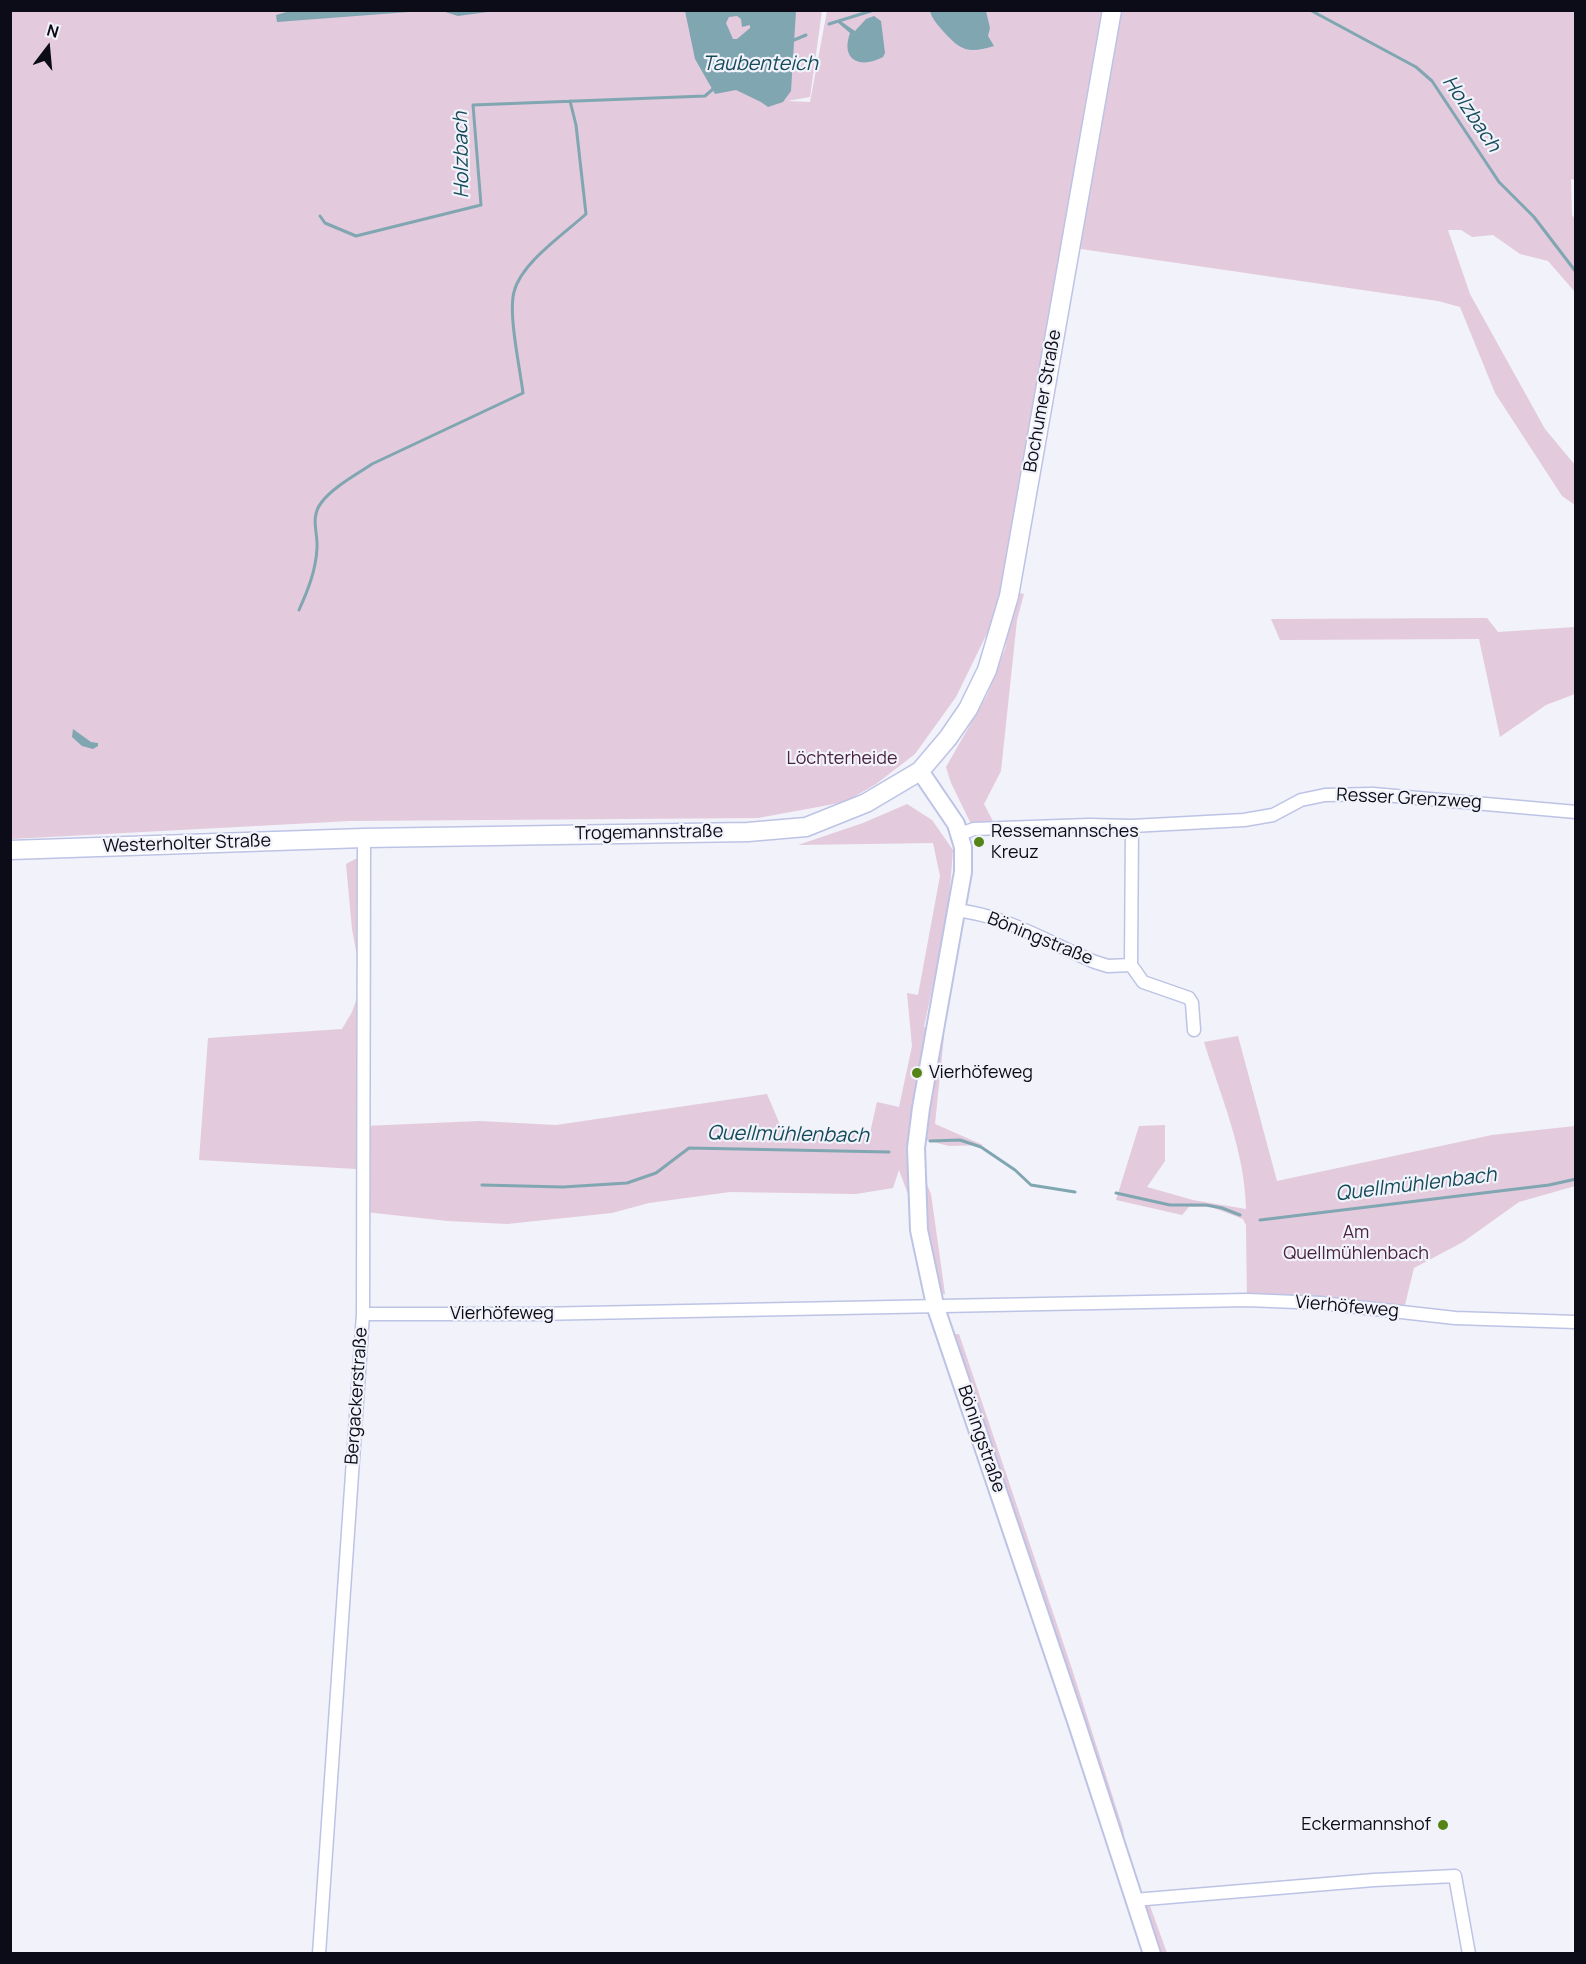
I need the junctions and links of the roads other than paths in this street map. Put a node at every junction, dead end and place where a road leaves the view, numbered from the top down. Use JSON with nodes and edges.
{"nodes":[{"id":1,"x":1112,"y":10,"type":"edge"},
{"id":2,"x":920,"y":771,"type":"junction"},
{"id":3,"x":1575,"y":812,"type":"edge"},
{"id":4,"x":1132,"y":826,"type":"junction"},
{"id":5,"x":960,"y":834,"type":"junction"},
{"id":6,"x":363,"y":838,"type":"junction"},
{"id":7,"x":10,"y":850,"type":"edge"},
{"id":8,"x":955,"y":910,"type":"junction"},
{"id":9,"x":1131,"y":965,"type":"junction"},
{"id":10,"x":1194,"y":1030,"type":"dead end"},
{"id":11,"x":935,"y":1305,"type":"junction"},
{"id":12,"x":363,"y":1314,"type":"junction"},
{"id":13,"x":1575,"y":1322,"type":"edge"},
{"id":14,"x":1134,"y":1900,"type":"junction"},
{"id":15,"x":319,"y":1953,"type":"edge"},
{"id":16,"x":1152,"y":1953,"type":"edge"},
{"id":17,"x":1469,"y":1953,"type":"edge"}],
"edges":[{"from":1,"to":2,"type":"main road","name":"Bochumer Straße"},
{"from":2,"to":5,"type":"main road","name":"Böningstraße"},
{"from":2,"to":6,"type":"main road","name":"Trogemannstraße"},
{"from":3,"to":4,"type":"street","name":"Resser Grenzweg"},
{"from":4,"to":5,"type":"street","name":"Resser Grenzweg"},
{"from":4,"to":9,"type":"street"},
{"from":5,"to":8,"type":"main road","name":"Böningstraße"},
{"from":6,"to":7,"type":"main road","name":"Westerholter Straße"},
{"from":6,"to":12,"type":"street","name":"Bergackerstraße"},
{"from":8,"to":9,"type":"street","name":"Böningstraße"},
{"from":8,"to":11,"type":"main road","name":"Böningstraße"},
{"from":9,"to":10,"type":"street"},
{"from":11,"to":12,"type":"street","name":"Vierhöfeweg"},
{"from":11,"to":13,"type":"street","name":"Vierhöfeweg"},
{"from":11,"to":14,"type":"main road","name":"Böningstraße"},
{"from":12,"to":15,"type":"street","name":"Bergackerstraße"},
{"from":14,"to":16,"type":"main road","name":"Böningstraße"},
{"from":14,"to":17,"type":"street"}]}
